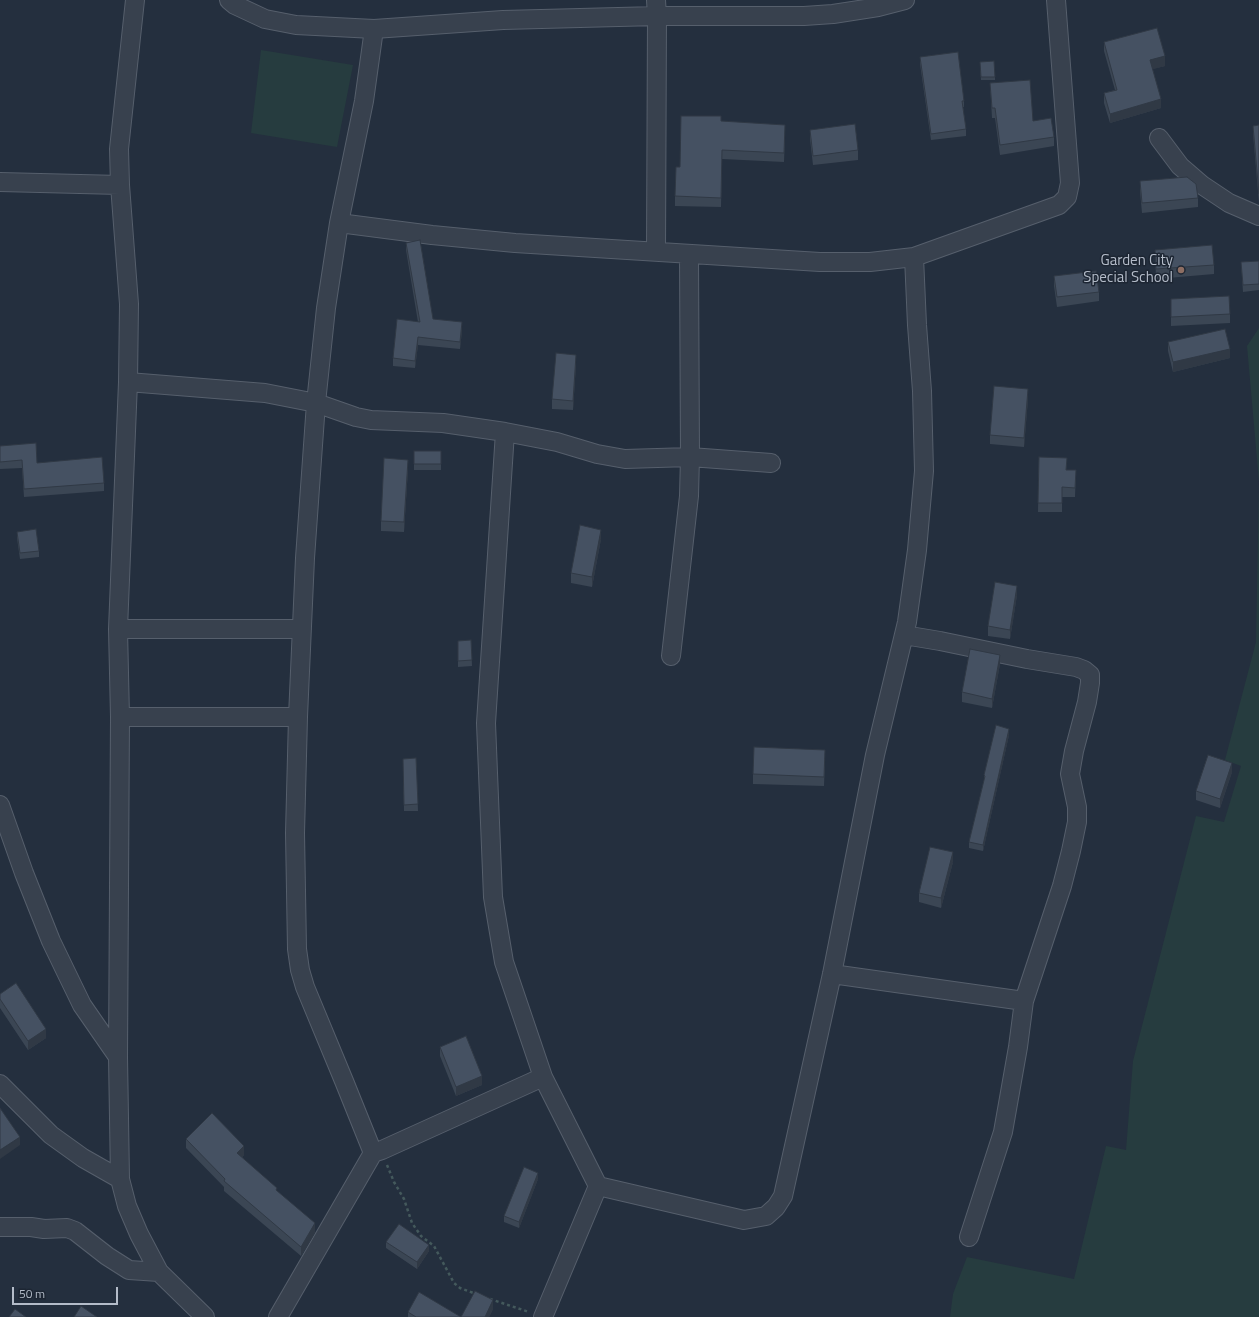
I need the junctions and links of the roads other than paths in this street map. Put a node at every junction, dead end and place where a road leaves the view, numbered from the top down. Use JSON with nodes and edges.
{"nodes":[{"id":1,"x":135,"y":0,"type":"edge"},
{"id":2,"x":229,"y":0,"type":"edge"},
{"id":3,"x":905,"y":0,"type":"edge"},
{"id":4,"x":1056,"y":0,"type":"edge"},
{"id":5,"x":657,"y":8,"type":"edge"},
{"id":6,"x":374,"y":29,"type":"junction"},
{"id":7,"x":1159,"y":138,"type":"dead end"},
{"id":8,"x":0,"y":182,"type":"edge"},
{"id":9,"x":120,"y":185,"type":"junction"},
{"id":10,"x":1259,"y":216,"type":"edge"},
{"id":11,"x":340,"y":223,"type":"junction"},
{"id":12,"x":656,"y":251,"type":"junction"},
{"id":13,"x":689,"y":254,"type":"junction"},
{"id":14,"x":914,"y":257,"type":"junction"},
{"id":15,"x":128,"y":382,"type":"junction"},
{"id":16,"x":316,"y":403,"type":"junction"},
{"id":17,"x":505,"y":432,"type":"junction"},
{"id":18,"x":690,"y":457,"type":"junction"},
{"id":19,"x":770,"y":463,"type":"dead end"},
{"id":20,"x":118,"y":628,"type":"junction"},
{"id":21,"x":302,"y":629,"type":"junction"},
{"id":22,"x":904,"y":635,"type":"junction"},
{"id":23,"x":671,"y":656,"type":"dead end"},
{"id":24,"x":120,"y":717,"type":"junction"},
{"id":25,"x":298,"y":717,"type":"junction"},
{"id":26,"x":0,"y":804,"type":"edge"},
{"id":27,"x":832,"y":974,"type":"junction"},
{"id":28,"x":1024,"y":1001,"type":"junction"},
{"id":29,"x":118,"y":1057,"type":"junction"},
{"id":30,"x":543,"y":1077,"type":"junction"},
{"id":31,"x":0,"y":1084,"type":"edge"},
{"id":32,"x":377,"y":1152,"type":"junction"},
{"id":33,"x":120,"y":1179,"type":"junction"},
{"id":34,"x":598,"y":1186,"type":"junction"},
{"id":35,"x":0,"y":1227,"type":"edge"},
{"id":36,"x":969,"y":1237,"type":"dead end"},
{"id":37,"x":159,"y":1272,"type":"junction"},
{"id":38,"x":205,"y":1317,"type":"edge"},
{"id":39,"x":278,"y":1317,"type":"edge"},
{"id":40,"x":543,"y":1317,"type":"edge"}],
"edges":[{"from":1,"to":9,"type":"street"},
{"from":2,"to":6,"type":"street"},
{"from":3,"to":5,"type":"street"},
{"from":4,"to":14,"type":"street"},
{"from":5,"to":6,"type":"street"},
{"from":5,"to":12,"type":"street"},
{"from":6,"to":11,"type":"street"},
{"from":7,"to":10,"type":"street"},
{"from":8,"to":9,"type":"street"},
{"from":9,"to":15,"type":"street"},
{"from":11,"to":12,"type":"street"},
{"from":11,"to":16,"type":"street"},
{"from":12,"to":13,"type":"street"},
{"from":13,"to":14,"type":"street"},
{"from":13,"to":18,"type":"street"},
{"from":14,"to":22,"type":"street"},
{"from":15,"to":16,"type":"street"},
{"from":15,"to":20,"type":"street"},
{"from":16,"to":17,"type":"street"},
{"from":16,"to":21,"type":"street"},
{"from":17,"to":18,"type":"street"},
{"from":17,"to":30,"type":"street"},
{"from":18,"to":19,"type":"street"},
{"from":18,"to":23,"type":"street"},
{"from":20,"to":21,"type":"street"},
{"from":20,"to":24,"type":"street"},
{"from":21,"to":25,"type":"street"},
{"from":22,"to":27,"type":"street"},
{"from":22,"to":28,"type":"street"},
{"from":24,"to":25,"type":"street"},
{"from":24,"to":29,"type":"street"},
{"from":25,"to":32,"type":"street"},
{"from":26,"to":29,"type":"street"},
{"from":27,"to":28,"type":"street"},
{"from":27,"to":34,"type":"street"},
{"from":28,"to":36,"type":"street"},
{"from":29,"to":33,"type":"street"},
{"from":30,"to":32,"type":"street"},
{"from":30,"to":34,"type":"street"},
{"from":31,"to":33,"type":"street"},
{"from":32,"to":39,"type":"street"},
{"from":33,"to":37,"type":"street"},
{"from":34,"to":40,"type":"street"},
{"from":35,"to":37,"type":"street"},
{"from":37,"to":38,"type":"street"}]}
